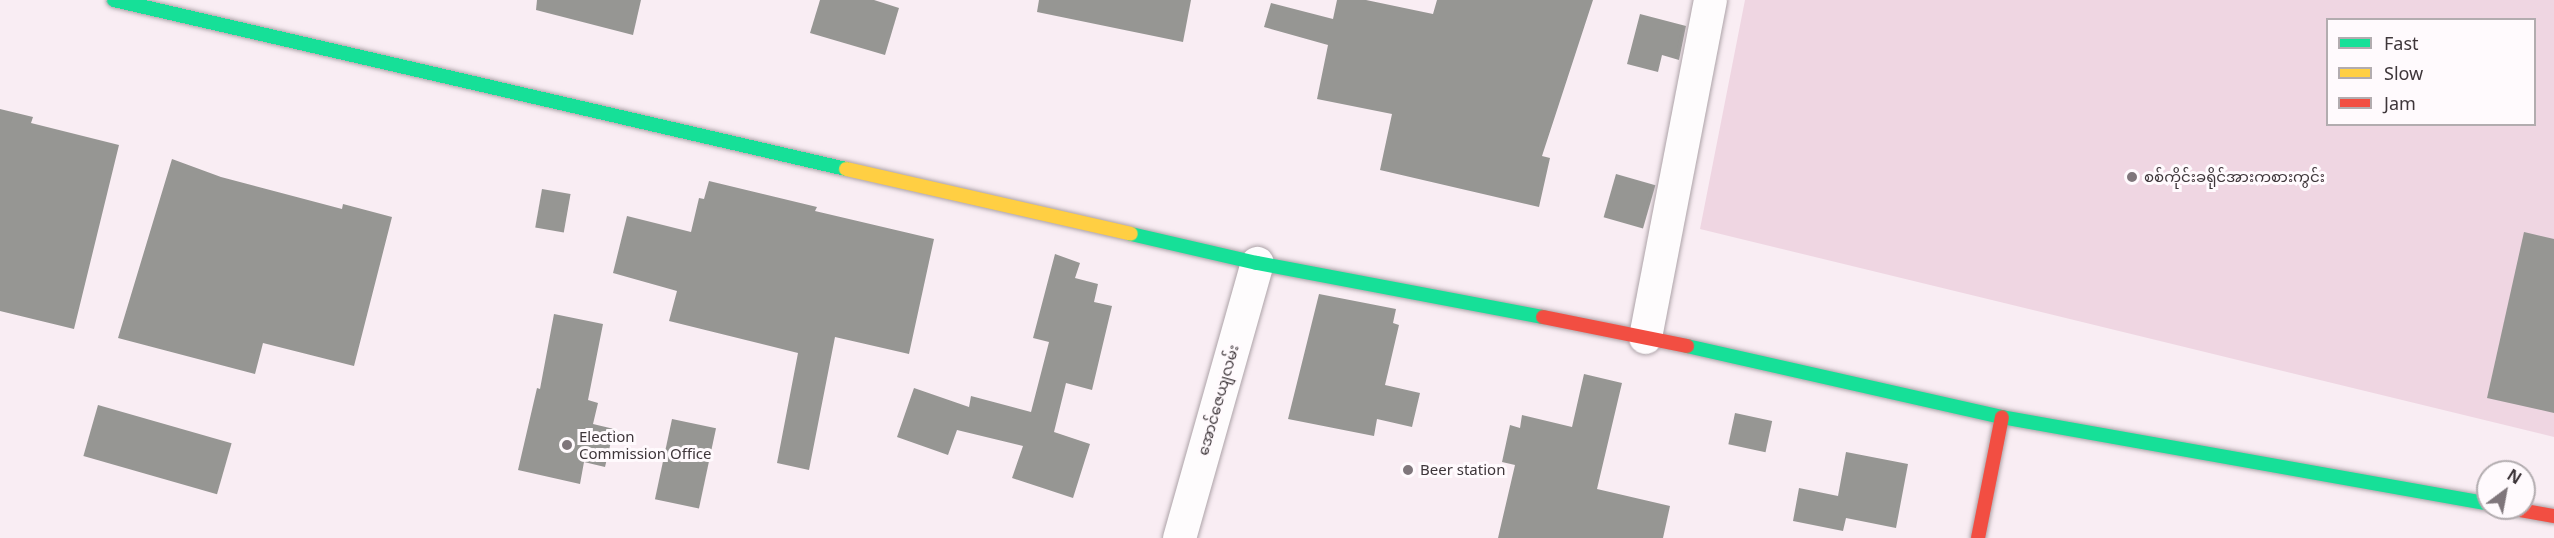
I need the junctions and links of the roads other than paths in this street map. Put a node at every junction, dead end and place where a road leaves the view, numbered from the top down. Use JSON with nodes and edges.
{"nodes":[{"id":1,"x":114,"y":0,"type":"edge"},
{"id":2,"x":1710,"y":0,"type":"edge"},
{"id":3,"x":1257,"y":263,"type":"junction"},
{"id":4,"x":1645,"y":337,"type":"junction"},
{"id":5,"x":2001,"y":417,"type":"junction"},
{"id":6,"x":2476,"y":502,"type":"edge"},
{"id":7,"x":2536,"y":513,"type":"edge"},
{"id":8,"x":2554,"y":516,"type":"edge"},
{"id":9,"x":1179,"y":538,"type":"edge"},
{"id":10,"x":1978,"y":538,"type":"edge"}],
"edges":[{"from":1,"to":3,"type":"street"},
{"from":2,"to":4,"type":"street"},
{"from":3,"to":4,"type":"street"},
{"from":3,"to":9,"type":"street","name":"အောင်ဇေယျလမ်း"},
{"from":4,"to":5,"type":"street"},
{"from":5,"to":6,"type":"street"},
{"from":5,"to":10,"type":"street"},
{"from":7,"to":8,"type":"street"}]}
